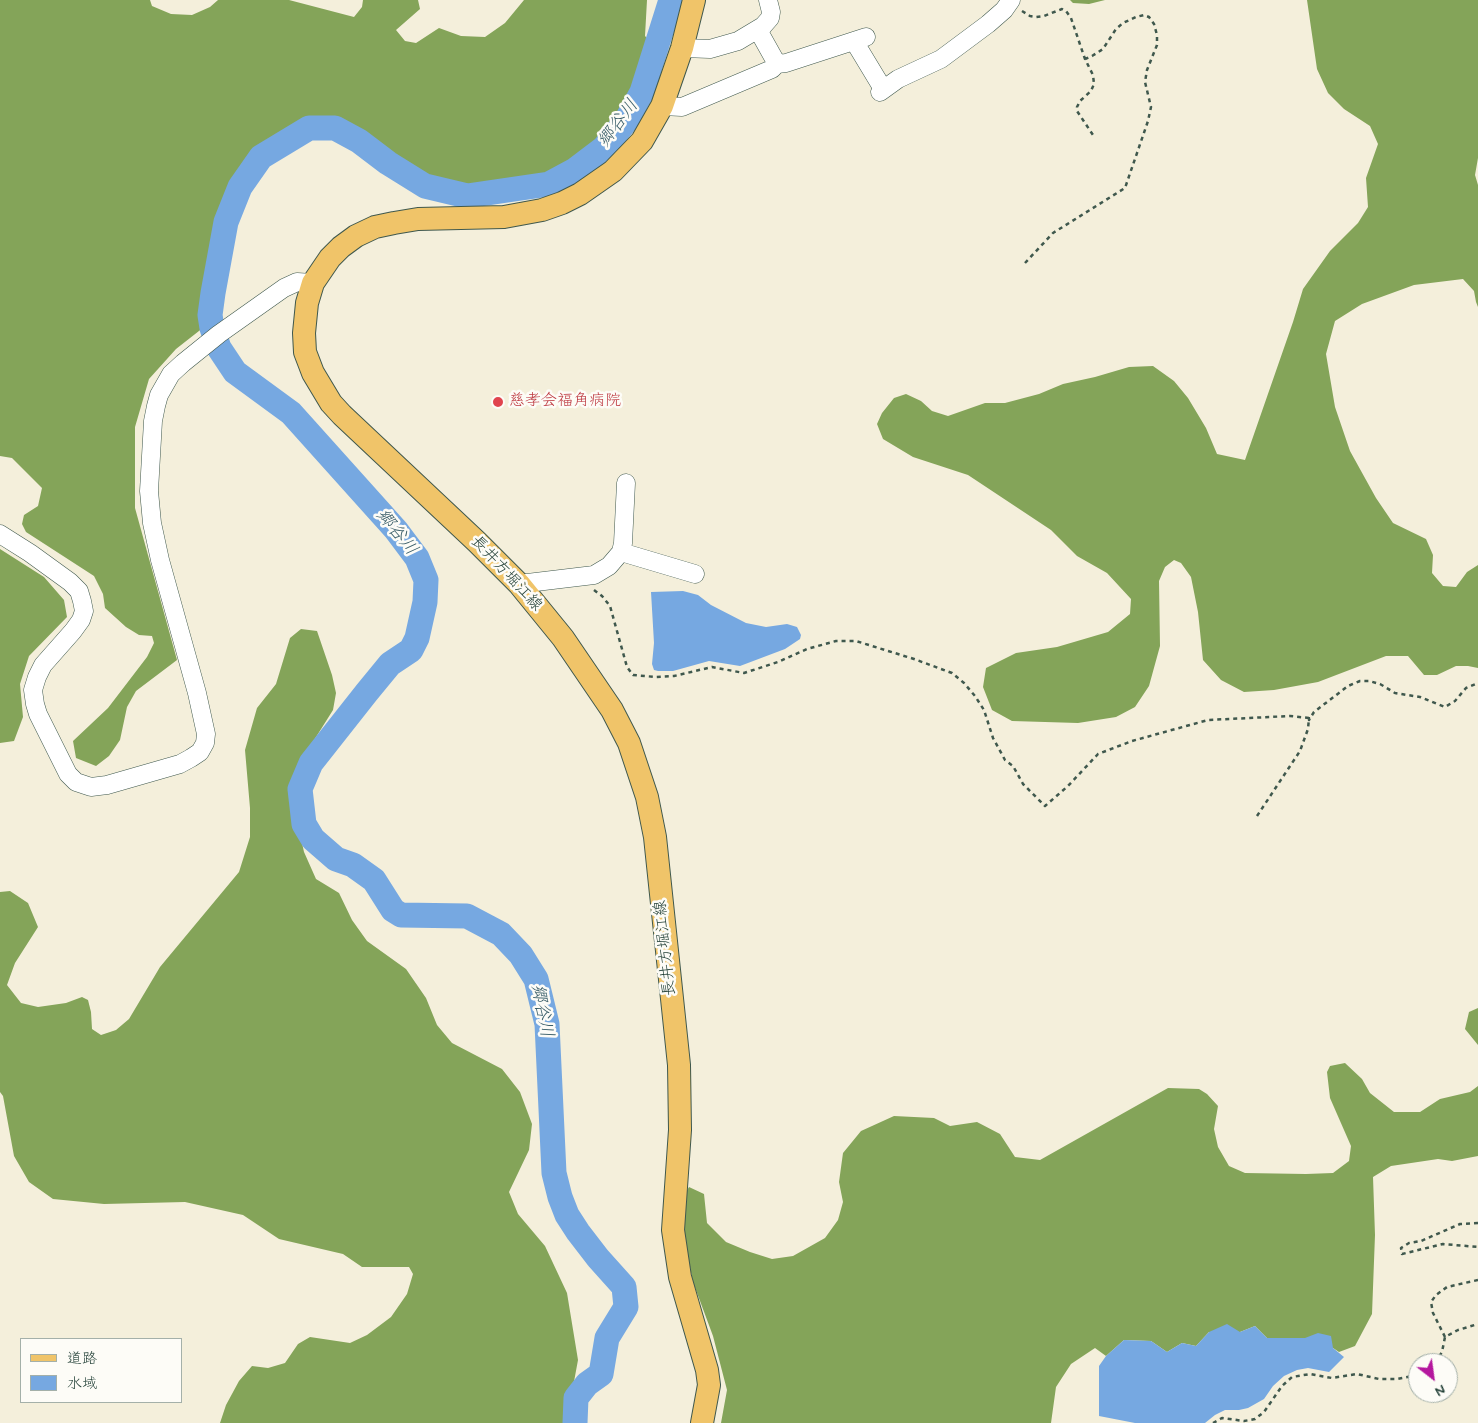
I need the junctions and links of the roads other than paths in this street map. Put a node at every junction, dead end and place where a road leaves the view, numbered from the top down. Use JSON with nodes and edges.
{"nodes":[{"id":1,"x":694,"y":0,"type":"edge"},
{"id":2,"x":768,"y":0,"type":"edge"},
{"id":3,"x":1011,"y":0,"type":"edge"},
{"id":4,"x":758,"y":30,"type":"junction"},
{"id":5,"x":682,"y":48,"type":"junction"},
{"id":6,"x":777,"y":64,"type":"junction"},
{"id":7,"x":662,"y":106,"type":"junction"},
{"id":8,"x":313,"y":282,"type":"junction"},
{"id":9,"x":626,"y":483,"type":"dead end"},
{"id":10,"x":0,"y":534,"type":"edge"},
{"id":11,"x":620,"y":552,"type":"junction"},
{"id":12,"x":695,"y":574,"type":"dead end"},
{"id":13,"x":520,"y":584,"type":"junction"},
{"id":14,"x":702,"y":1423,"type":"edge"}],
"edges":[{"from":1,"to":5,"type":"main road","name":"長井方堀江線"},
{"from":2,"to":4,"type":"street"},
{"from":3,"to":6,"type":"street"},
{"from":4,"to":5,"type":"street"},
{"from":4,"to":6,"type":"street"},
{"from":5,"to":7,"type":"main road","name":"長井方堀江線"},
{"from":6,"to":7,"type":"street"},
{"from":7,"to":8,"type":"main road","name":"長井方堀江線"},
{"from":8,"to":10,"type":"street"},
{"from":8,"to":13,"type":"main road","name":"長井方堀江線"},
{"from":9,"to":11,"type":"street"},
{"from":11,"to":12,"type":"street"},
{"from":11,"to":13,"type":"street"},
{"from":13,"to":14,"type":"main road","name":"長井方堀江線"}]}
